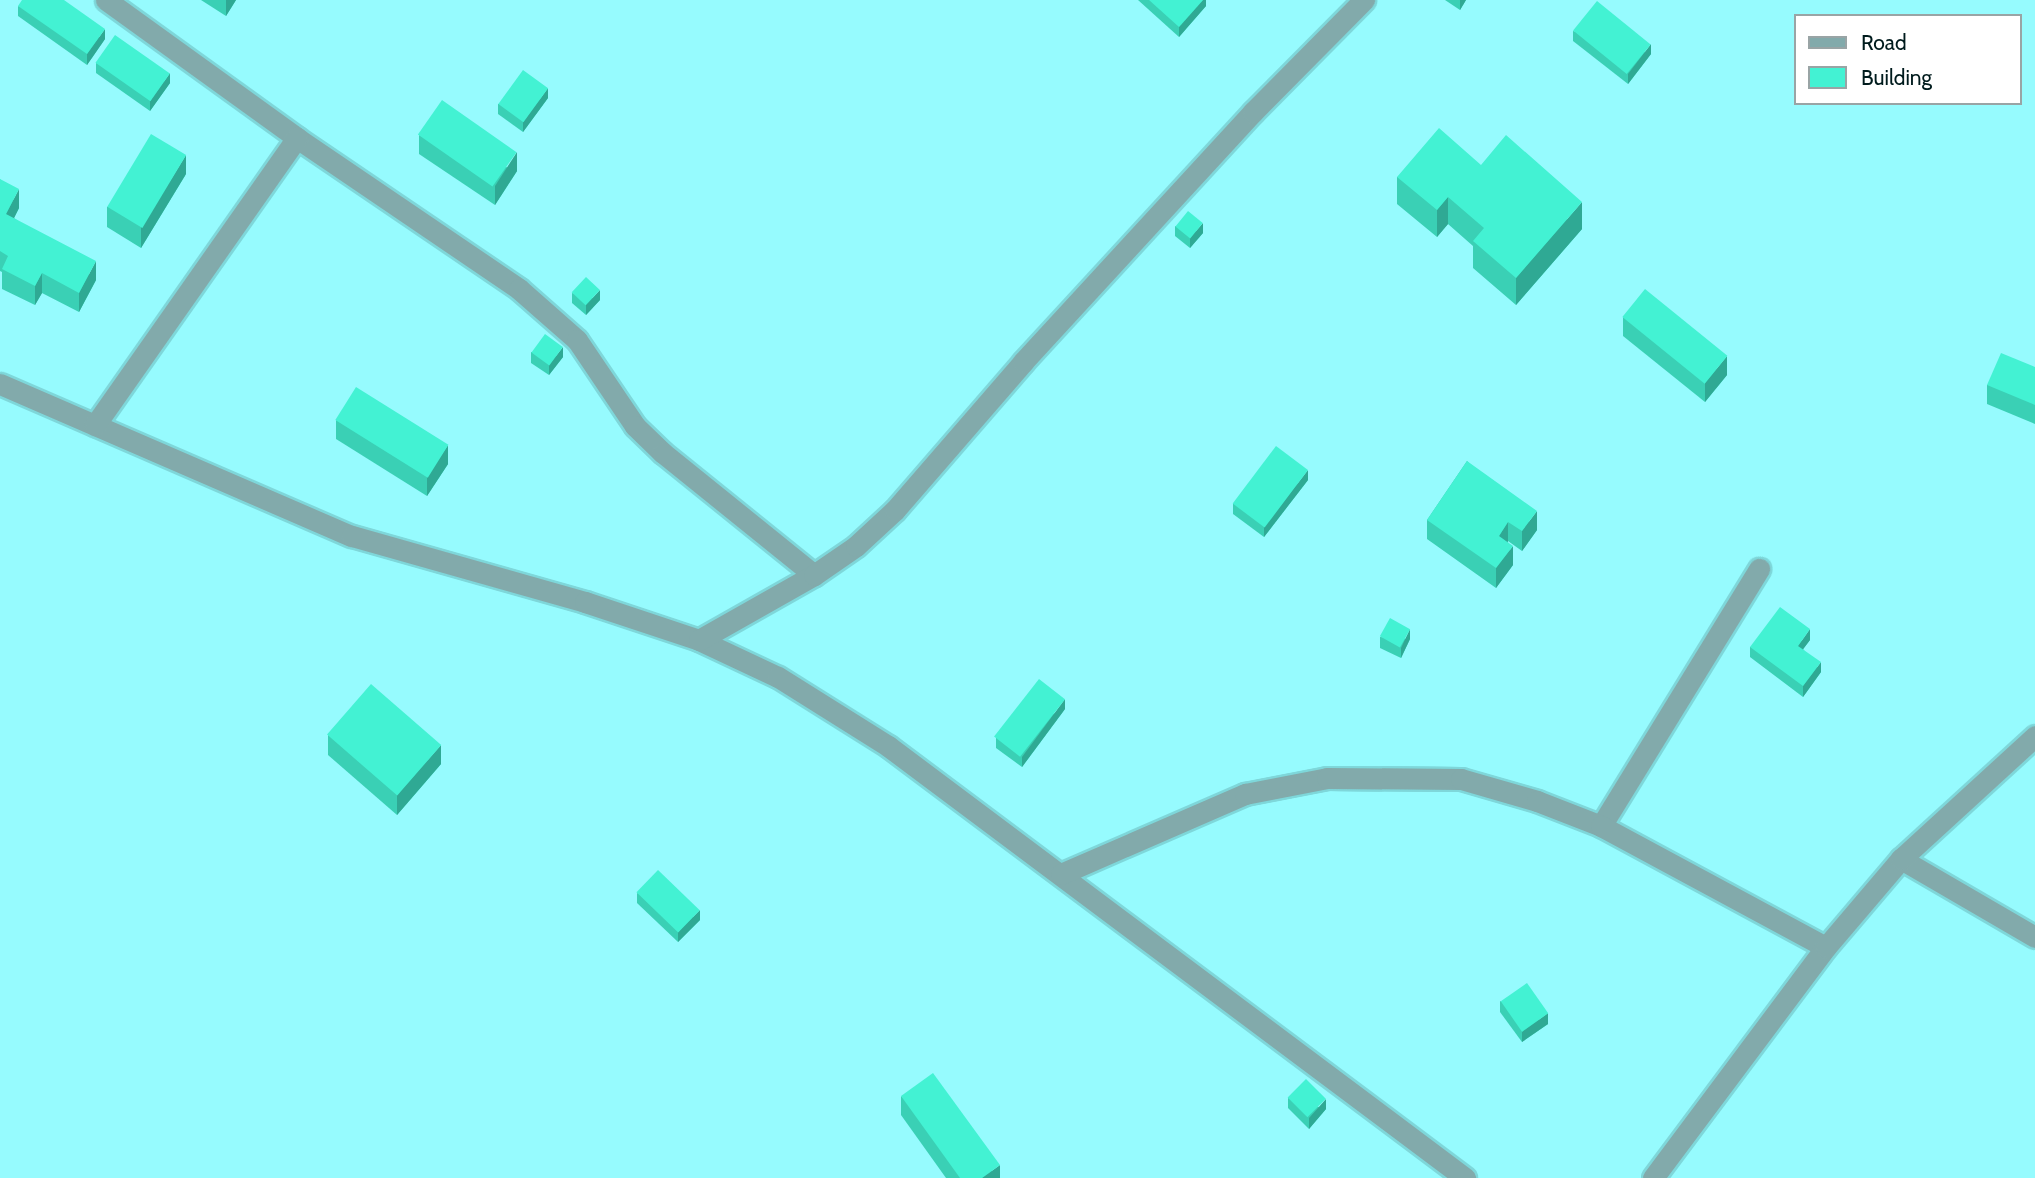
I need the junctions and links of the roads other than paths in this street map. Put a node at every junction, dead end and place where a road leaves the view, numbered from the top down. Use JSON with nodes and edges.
{"nodes":[{"id":1,"x":106,"y":0,"type":"edge"},
{"id":2,"x":1364,"y":0,"type":"edge"},
{"id":3,"x":297,"y":138,"type":"junction"},
{"id":4,"x":0,"y":384,"type":"edge"},
{"id":5,"x":95,"y":425,"type":"junction"},
{"id":6,"x":1759,"y":569,"type":"dead end"},
{"id":7,"x":814,"y":575,"type":"junction"},
{"id":8,"x":699,"y":640,"type":"junction"},
{"id":9,"x":2035,"y":736,"type":"edge"},
{"id":10,"x":1601,"y":826,"type":"junction"},
{"id":11,"x":1901,"y":859,"type":"junction"},
{"id":12,"x":1060,"y":874,"type":"junction"},
{"id":13,"x":2035,"y":937,"type":"edge"},
{"id":14,"x":1826,"y":947,"type":"junction"},
{"id":15,"x":1465,"y":1178,"type":"edge"},
{"id":16,"x":1653,"y":1178,"type":"edge"}],
"edges":[{"from":1,"to":3,"type":"street"},
{"from":2,"to":7,"type":"street"},
{"from":3,"to":5,"type":"street"},
{"from":3,"to":7,"type":"street"},
{"from":4,"to":5,"type":"street"},
{"from":5,"to":8,"type":"street"},
{"from":6,"to":10,"type":"street"},
{"from":7,"to":8,"type":"street"},
{"from":8,"to":12,"type":"street"},
{"from":9,"to":11,"type":"street"},
{"from":10,"to":12,"type":"street"},
{"from":10,"to":14,"type":"street"},
{"from":11,"to":13,"type":"street"},
{"from":11,"to":14,"type":"street"},
{"from":12,"to":15,"type":"street"},
{"from":14,"to":16,"type":"street"}]}
